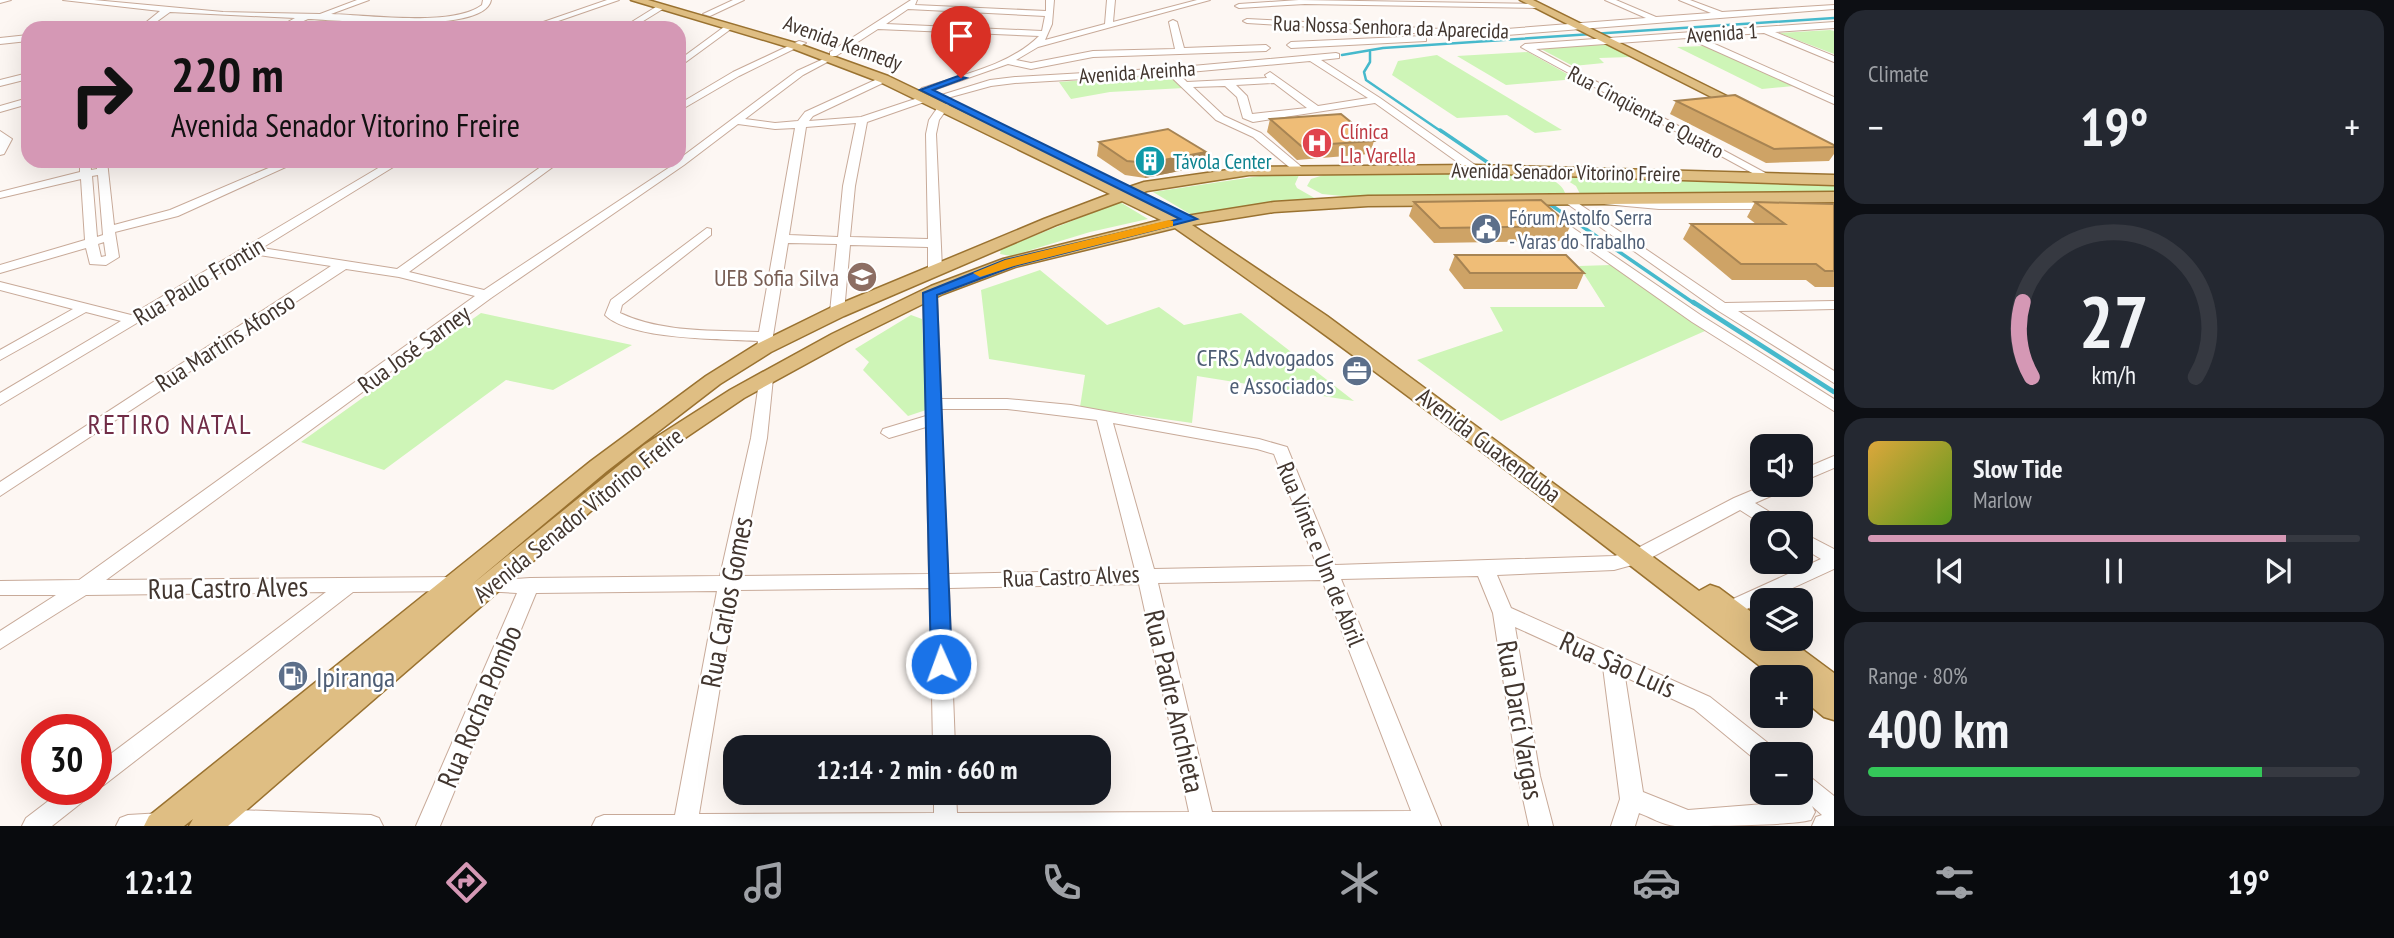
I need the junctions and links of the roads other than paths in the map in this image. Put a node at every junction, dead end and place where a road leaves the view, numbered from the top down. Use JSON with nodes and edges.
{"nodes":[{"id":1,"x":7,"y":0,"type":"edge"},
{"id":2,"x":67,"y":0,"type":"edge"},
{"id":3,"x":365,"y":0,"type":"edge"},
{"id":4,"x":487,"y":0,"type":"edge"},
{"id":5,"x":615,"y":0,"type":"edge"},
{"id":6,"x":636,"y":0,"type":"edge"},
{"id":7,"x":740,"y":0,"type":"edge"},
{"id":8,"x":916,"y":0,"type":"edge"},
{"id":9,"x":1051,"y":0,"type":"edge"},
{"id":10,"x":1111,"y":0,"type":"edge"},
{"id":11,"x":1206,"y":0,"type":"edge"},
{"id":12,"x":1525,"y":0,"type":"edge"},
{"id":13,"x":1609,"y":0,"type":"edge"},
{"id":14,"x":1683,"y":0,"type":"edge"},
{"id":15,"x":1812,"y":0,"type":"edge"},
{"id":16,"x":0,"y":1,"type":"edge"},
{"id":17,"x":663,"y":3,"type":"edge"},
{"id":18,"x":1236,"y":3,"type":"edge"},
{"id":19,"x":1760,"y":4,"type":"dead end"},
{"id":20,"x":1537,"y":6,"type":"junction"},
{"id":21,"x":908,"y":7,"type":"junction"},
{"id":22,"x":1834,"y":7,"type":"edge"},
{"id":23,"x":168,"y":9,"type":"junction"},
{"id":24,"x":1782,"y":11,"type":"junction"},
{"id":25,"x":1050,"y":13,"type":"junction"},
{"id":26,"x":707,"y":14,"type":"junction"},
{"id":27,"x":307,"y":15,"type":"junction"},
{"id":28,"x":1724,"y":15,"type":"junction"},
{"id":29,"x":321,"y":16,"type":"junction"},
{"id":30,"x":1658,"y":19,"type":"junction"},
{"id":31,"x":152,"y":21,"type":"edge"},
{"id":32,"x":297,"y":21,"type":"edge"},
{"id":33,"x":551,"y":21,"type":"edge"},
{"id":34,"x":636,"y":21,"type":"edge"},
{"id":35,"x":1172,"y":22,"type":"dead end"},
{"id":36,"x":1109,"y":24,"type":"junction"},
{"id":37,"x":731,"y":26,"type":"junction"},
{"id":38,"x":878,"y":26,"type":"junction"},
{"id":39,"x":1834,"y":26,"type":"edge"},
{"id":40,"x":1581,"y":27,"type":"junction"},
{"id":41,"x":1763,"y":30,"type":"junction"},
{"id":42,"x":1045,"y":34,"type":"junction"},
{"id":43,"x":1481,"y":34,"type":"junction"},
{"id":44,"x":1248,"y":35,"type":"junction"},
{"id":45,"x":1688,"y":36,"type":"junction"},
{"id":46,"x":21,"y":39,"type":"edge"},
{"id":47,"x":1608,"y":40,"type":"junction"},
{"id":48,"x":0,"y":41,"type":"edge"},
{"id":49,"x":799,"y":45,"type":"junction"},
{"id":50,"x":1035,"y":45,"type":"junction"},
{"id":51,"x":1266,"y":48,"type":"dead end"},
{"id":52,"x":1181,"y":52,"type":"junction"},
{"id":53,"x":831,"y":56,"type":"junction"},
{"id":54,"x":1336,"y":56,"type":"dead end"},
{"id":55,"x":1310,"y":58,"type":"junction"},
{"id":56,"x":686,"y":59,"type":"edge"},
{"id":57,"x":1834,"y":59,"type":"edge"},
{"id":58,"x":1006,"y":61,"type":"junction"},
{"id":59,"x":1259,"y":64,"type":"junction"},
{"id":60,"x":1170,"y":71,"type":"junction"},
{"id":61,"x":21,"y":78,"type":"edge"},
{"id":62,"x":884,"y":79,"type":"junction"},
{"id":63,"x":1275,"y":80,"type":"junction"},
{"id":64,"x":0,"y":83,"type":"edge"},
{"id":65,"x":1228,"y":83,"type":"junction"},
{"id":66,"x":1184,"y":85,"type":"junction"},
{"id":67,"x":934,"y":98,"type":"junction"},
{"id":68,"x":1377,"y":100,"type":"junction"},
{"id":69,"x":1834,"y":101,"type":"edge"},
{"id":70,"x":21,"y":103,"type":"edge"},
{"id":71,"x":686,"y":104,"type":"edge"},
{"id":72,"x":0,"y":109,"type":"edge"},
{"id":73,"x":1315,"y":110,"type":"junction"},
{"id":74,"x":1759,"y":116,"type":"edge"},
{"id":75,"x":862,"y":120,"type":"junction"},
{"id":76,"x":735,"y":121,"type":"junction"},
{"id":77,"x":801,"y":125,"type":"junction"},
{"id":78,"x":2,"y":139,"type":"edge"},
{"id":79,"x":0,"y":152,"type":"edge"},
{"id":80,"x":686,"y":154,"type":"edge"},
{"id":81,"x":86,"y":168,"type":"edge"},
{"id":82,"x":98,"y":168,"type":"edge"},
{"id":83,"x":102,"y":168,"type":"edge"},
{"id":84,"x":278,"y":168,"type":"edge"},
{"id":85,"x":386,"y":168,"type":"edge"},
{"id":86,"x":546,"y":168,"type":"edge"},
{"id":87,"x":666,"y":168,"type":"edge"},
{"id":88,"x":1298,"y":169,"type":"junction"},
{"id":89,"x":1320,"y":169,"type":"junction"},
{"id":90,"x":1474,"y":169,"type":"junction"},
{"id":91,"x":1539,"y":171,"type":"junction"},
{"id":92,"x":87,"y":174,"type":"junction"},
{"id":93,"x":1767,"y":178,"type":"junction"},
{"id":94,"x":1834,"y":180,"type":"edge"},
{"id":95,"x":1127,"y":192,"type":"junction"},
{"id":96,"x":0,"y":195,"type":"edge"},
{"id":97,"x":1834,"y":197,"type":"edge"},
{"id":98,"x":1570,"y":198,"type":"junction"},
{"id":99,"x":1524,"y":199,"type":"junction"},
{"id":100,"x":1351,"y":202,"type":"junction"},
{"id":101,"x":1834,"y":205,"type":"edge"},
{"id":102,"x":1184,"y":221,"type":"junction"},
{"id":103,"x":1212,"y":223,"type":"junction"},
{"id":104,"x":707,"y":232,"type":"dead end"},
{"id":105,"x":108,"y":234,"type":"junction"},
{"id":106,"x":781,"y":239,"type":"junction"},
{"id":107,"x":843,"y":241,"type":"junction"},
{"id":108,"x":91,"y":242,"type":"junction"},
{"id":109,"x":932,"y":243,"type":"junction"},
{"id":110,"x":988,"y":247,"type":"junction"},
{"id":111,"x":250,"y":250,"type":"junction"},
{"id":112,"x":1009,"y":263,"type":"junction"},
{"id":113,"x":344,"y":264,"type":"junction"},
{"id":114,"x":0,"y":269,"type":"edge"},
{"id":115,"x":935,"y":269,"type":"junction"},
{"id":116,"x":399,"y":273,"type":"junction"},
{"id":117,"x":908,"y":280,"type":"junction"},
{"id":118,"x":0,"y":286,"type":"edge"},
{"id":119,"x":930,"y":293,"type":"junction"},
{"id":120,"x":486,"y":295,"type":"junction"},
{"id":121,"x":1834,"y":305,"type":"edge"},
{"id":122,"x":1722,"y":307,"type":"junction"},
{"id":123,"x":82,"y":309,"type":"junction"},
{"id":124,"x":837,"y":312,"type":"junction"},
{"id":125,"x":133,"y":320,"type":"junction"},
{"id":126,"x":765,"y":342,"type":"junction"},
{"id":127,"x":0,"y":356,"type":"edge"},
{"id":128,"x":765,"y":378,"type":"junction"},
{"id":129,"x":1834,"y":378,"type":"edge"},
{"id":130,"x":0,"y":400,"type":"edge"},
{"id":131,"x":1834,"y":406,"type":"edge"},
{"id":132,"x":934,"y":412,"type":"junction"},
{"id":133,"x":1104,"y":417,"type":"junction"},
{"id":134,"x":889,"y":433,"type":"dead end"},
{"id":135,"x":1834,"y":462,"type":"edge"},
{"id":136,"x":1813,"y":471,"type":"edge"},
{"id":137,"x":0,"y":489,"type":"edge"},
{"id":138,"x":1752,"y":497,"type":"edge"},
{"id":139,"x":1740,"y":502,"type":"junction"},
{"id":140,"x":1755,"y":511,"type":"edge"},
{"id":141,"x":1813,"y":546,"type":"edge"},
{"id":142,"x":1642,"y":553,"type":"junction"},
{"id":143,"x":1834,"y":559,"type":"edge"},
{"id":144,"x":1485,"y":569,"type":"junction"},
{"id":145,"x":1327,"y":571,"type":"junction"},
{"id":146,"x":1146,"y":574,"type":"junction"},
{"id":147,"x":939,"y":580,"type":"junction"},
{"id":148,"x":728,"y":583,"type":"junction"},
{"id":149,"x":456,"y":584,"type":"junction"},
{"id":150,"x":530,"y":585,"type":"junction"},
{"id":151,"x":348,"y":586,"type":"junction"},
{"id":152,"x":490,"y":586,"type":"junction"},
{"id":153,"x":0,"y":588,"type":"edge"},
{"id":154,"x":80,"y":589,"type":"junction"},
{"id":155,"x":1729,"y":609,"type":"junction"},
{"id":156,"x":1503,"y":613,"type":"junction"},
{"id":157,"x":1750,"y":625,"type":"edge"},
{"id":158,"x":0,"y":641,"type":"edge"},
{"id":159,"x":1784,"y":651,"type":"edge"},
{"id":160,"x":1612,"y":661,"type":"junction"},
{"id":161,"x":1779,"y":665,"type":"edge"},
{"id":162,"x":1834,"y":688,"type":"edge"},
{"id":163,"x":1813,"y":691,"type":"edge"},
{"id":164,"x":1834,"y":708,"type":"edge"},
{"id":165,"x":944,"y":735,"type":"edge"},
{"id":166,"x":1750,"y":742,"type":"edge"},
{"id":167,"x":112,"y":766,"type":"edge"},
{"id":168,"x":1632,"y":799,"type":"junction"},
{"id":169,"x":1813,"y":800,"type":"edge"},
{"id":170,"x":61,"y":805,"type":"edge"},
{"id":171,"x":945,"y":805,"type":"edge"},
{"id":172,"x":1803,"y":812,"type":"dead end"},
{"id":173,"x":1827,"y":820,"type":"edge"},
{"id":174,"x":209,"y":823,"type":"edge"},
{"id":175,"x":1203,"y":823,"type":"junction"},
{"id":176,"x":1703,"y":823,"type":"edge"},
{"id":177,"x":1428,"y":824,"type":"edge"},
{"id":178,"x":161,"y":825,"type":"edge"},
{"id":179,"x":946,"y":825,"type":"edge"},
{"id":180,"x":34,"y":826,"type":"edge"},
{"id":181,"x":128,"y":826,"type":"edge"},
{"id":182,"x":327,"y":826,"type":"edge"},
{"id":183,"x":371,"y":826,"type":"edge"},
{"id":184,"x":428,"y":826,"type":"edge"},
{"id":185,"x":604,"y":826,"type":"edge"},
{"id":186,"x":685,"y":826,"type":"edge"},
{"id":187,"x":1541,"y":826,"type":"edge"},
{"id":188,"x":1623,"y":826,"type":"edge"}],
"edges":[{"from":1,"to":16,"type":"street"},
{"from":2,"to":23,"type":"street"},
{"from":3,"to":29,"type":"street"},
{"from":4,"to":29,"type":"street"},
{"from":5,"to":33,"type":"street"},
{"from":6,"to":17,"type":"main road","name":"Avenida Kennedy"},
{"from":7,"to":26,"type":"street"},
{"from":8,"to":21,"type":"street","name":"Rua José Sarney"},
{"from":9,"to":25,"type":"street"},
{"from":10,"to":36,"type":"street"},
{"from":11,"to":36,"type":"street"},
{"from":12,"to":20,"type":"main road"},
{"from":13,"to":30,"type":"street"},
{"from":14,"to":28,"type":"street"},
{"from":15,"to":22,"type":"street"},
{"from":17,"to":26,"type":"main road","name":"Avenida Kennedy"},
{"from":17,"to":34,"type":"street"},
{"from":17,"to":37,"type":"main road","name":"Avenida Kennedy"},
{"from":18,"to":20,"type":"street"},
{"from":18,"to":44,"type":"street","name":"Rua Nossa Senhora da Aparecida"},
{"from":19,"to":24,"type":"street"},
{"from":20,"to":40,"type":"main road"},
{"from":21,"to":25,"type":"street"},
{"from":21,"to":38,"type":"street","name":"Rua José Sarney"},
{"from":22,"to":24,"type":"street","name":"Rua Nossa Senhora da Aparecida"},
{"from":23,"to":27,"type":"street"},
{"from":23,"to":31,"type":"street"},
{"from":24,"to":28,"type":"street","name":"Rua Nossa Senhora da Aparecida"},
{"from":25,"to":42,"type":"street"},
{"from":26,"to":49,"type":"main road","name":"Avenida Kennedy"},
{"from":27,"to":29,"type":"street"},
{"from":27,"to":32,"type":"street"},
{"from":28,"to":30,"type":"street","name":"Rua Nossa Senhora da Aparecida"},
{"from":30,"to":40,"type":"street","name":"Rua Nossa Senhora da Aparecida"},
{"from":35,"to":52,"type":"street"},
{"from":36,"to":50,"type":"street"},
{"from":37,"to":49,"type":"main road","name":"Avenida Kennedy"},
{"from":37,"to":56,"type":"street"},
{"from":38,"to":42,"type":"street"},
{"from":38,"to":53,"type":"street","name":"Rua José Sarney"},
{"from":39,"to":41,"type":"street","name":"Avenida 1"},
{"from":40,"to":43,"type":"street","name":"Rua Nossa Senhora da Aparecida"},
{"from":40,"to":47,"type":"main road"},
{"from":41,"to":45,"type":"street","name":"Avenida 1"},
{"from":41,"to":57,"type":"street"},
{"from":42,"to":50,"type":"street"},
{"from":43,"to":44,"type":"street","name":"Rua Nossa Senhora da Aparecida"},
{"from":43,"to":55,"type":"street"},
{"from":44,"to":51,"type":"street"},
{"from":44,"to":52,"type":"street"},
{"from":45,"to":47,"type":"street","name":"Avenida 1"},
{"from":45,"to":69,"type":"street"},
{"from":46,"to":48,"type":"street"},
{"from":47,"to":74,"type":"main road"},
{"from":47,"to":93,"type":"street","name":"Rua Cinqüenta e Quatro"},
{"from":49,"to":53,"type":"main road","name":"Avenida Kennedy"},
{"from":49,"to":71,"type":"street"},
{"from":50,"to":58,"type":"street"},
{"from":52,"to":58,"type":"street"},
{"from":53,"to":62,"type":"main road","name":"Avenida Kennedy"},
{"from":53,"to":67,"type":"main road","name":"Avenida Kennedy"},
{"from":53,"to":76,"type":"street","name":"Rua José Sarney"},
{"from":54,"to":55,"type":"street","name":"Avenida Areinha"},
{"from":55,"to":59,"type":"street","name":"Avenida Areinha"},
{"from":55,"to":68,"type":"street"},
{"from":58,"to":67,"type":"street"},
{"from":59,"to":60,"type":"street","name":"Avenida Areinha"},
{"from":59,"to":63,"type":"street"},
{"from":60,"to":66,"type":"street"},
{"from":60,"to":67,"type":"street","name":"Avenida Areinha"},
{"from":61,"to":64,"type":"street"},
{"from":62,"to":67,"type":"main road","name":"Avenida Kennedy"},
{"from":62,"to":77,"type":"street"},
{"from":63,"to":65,"type":"street"},
{"from":63,"to":73,"type":"street"},
{"from":65,"to":66,"type":"street"},
{"from":65,"to":73,"type":"street"},
{"from":66,"to":88,"type":"street"},
{"from":67,"to":75,"type":"street"},
{"from":67,"to":95,"type":"main road","name":"Avenida Kennedy"},
{"from":67,"to":109,"type":"street"},
{"from":68,"to":73,"type":"street"},
{"from":68,"to":90,"type":"street"},
{"from":70,"to":72,"type":"street"},
{"from":75,"to":77,"type":"street"},
{"from":75,"to":107,"type":"street"},
{"from":76,"to":77,"type":"street"},
{"from":76,"to":80,"type":"street","name":"Rua José Sarney"},
{"from":77,"to":106,"type":"street"},
{"from":78,"to":79,"type":"street"},
{"from":81,"to":92,"type":"street"},
{"from":82,"to":92,"type":"street"},
{"from":83,"to":105,"type":"street"},
{"from":84,"to":105,"type":"street"},
{"from":85,"to":111,"type":"street","name":"Rua Paulo Frontin"},
{"from":86,"to":116,"type":"street"},
{"from":87,"to":120,"type":"street","name":"Rua José Sarney"},
{"from":88,"to":89,"type":"main road","name":"Avenida Senador Vitorino Freire"},
{"from":88,"to":95,"type":"main road","name":"Avenida Senador Vitorino Freire"},
{"from":89,"to":90,"type":"main road","name":"Avenida Senador Vitorino Freire"},
{"from":89,"to":100,"type":"main road"},
{"from":90,"to":91,"type":"main road","name":"Avenida Senador Vitorino Freire"},
{"from":91,"to":93,"type":"main road","name":"Avenida Senador Vitorino Freire"},
{"from":91,"to":98,"type":"main road"},
{"from":92,"to":96,"type":"street"},
{"from":92,"to":108,"type":"street"},
{"from":93,"to":94,"type":"main road","name":"Avenida Senador Vitorino Freire"},
{"from":95,"to":102,"type":"main road","name":"Avenida Kennedy"},
{"from":95,"to":110,"type":"main road","name":"Avenida Senador Vitorino Freire"},
{"from":97,"to":98,"type":"main road","name":"Avenida Senador Vitorino Freire"},
{"from":98,"to":99,"type":"main road","name":"Avenida Senador Vitorino Freire"},
{"from":98,"to":101,"type":"street","name":"Avenida Senador Vitorino Freire"},
{"from":98,"to":122,"type":"street"},
{"from":99,"to":100,"type":"main road","name":"Avenida Senador Vitorino Freire"},
{"from":99,"to":131,"type":"street"},
{"from":100,"to":103,"type":"main road","name":"Avenida Senador Vitorino Freire"},
{"from":102,"to":103,"type":"main road","name":"Avenida Guaxenduba"},
{"from":102,"to":112,"type":"main road","name":"Avenida Senador Vitorino Freire"},
{"from":102,"to":142,"type":"main road","name":"Avenida Guaxenduba"},
{"from":103,"to":142,"type":"main road","name":"Avenida Guaxenduba"},
{"from":104,"to":126,"type":"street"},
{"from":105,"to":108,"type":"street"},
{"from":105,"to":108,"type":"street"},
{"from":106,"to":107,"type":"street"},
{"from":106,"to":126,"type":"street"},
{"from":107,"to":109,"type":"street"},
{"from":107,"to":124,"type":"street"},
{"from":108,"to":114,"type":"street"},
{"from":109,"to":115,"type":"street"},
{"from":110,"to":112,"type":"main road"},
{"from":110,"to":115,"type":"main road","name":"Avenida Senador Vitorino Freire"},
{"from":111,"to":113,"type":"street"},
{"from":111,"to":125,"type":"street","name":"Rua Paulo Frontin"},
{"from":112,"to":119,"type":"main road","name":"Avenida Senador Vitorino Freire"},
{"from":113,"to":116,"type":"street"},
{"from":113,"to":137,"type":"street","name":"Rua Martins Afonso"},
{"from":115,"to":117,"type":"main road","name":"Avenida Senador Vitorino Freire"},
{"from":116,"to":120,"type":"street"},
{"from":117,"to":119,"type":"main road"},
{"from":117,"to":124,"type":"main road","name":"Avenida Senador Vitorino Freire"},
{"from":118,"to":123,"type":"street"},
{"from":119,"to":128,"type":"main road","name":"Avenida Senador Vitorino Freire"},
{"from":119,"to":132,"type":"street"},
{"from":120,"to":154,"type":"street","name":"Rua José Sarney"},
{"from":121,"to":122,"type":"street"},
{"from":122,"to":129,"type":"street"},
{"from":123,"to":125,"type":"street"},
{"from":123,"to":127,"type":"street"},
{"from":124,"to":126,"type":"main road","name":"Avenida Senador Vitorino Freire"},
{"from":125,"to":130,"type":"street","name":"Rua Paulo Frontin"},
{"from":126,"to":149,"type":"main road","name":"Avenida Senador Vitorino Freire"},
{"from":128,"to":148,"type":"street","name":"Rua Carlos Gomes"},
{"from":128,"to":152,"type":"main road","name":"Avenida Senador Vitorino Freire"},
{"from":132,"to":133,"type":"street","name":"Rua Vinte e Um de Abril"},
{"from":132,"to":134,"type":"street","name":"Rua Vinte e Um de Abril"},
{"from":132,"to":147,"type":"street"},
{"from":133,"to":145,"type":"street","name":"Rua Vinte e Um de Abril"},
{"from":133,"to":146,"type":"street","name":"Rua Padre Anchieta"},
{"from":135,"to":136,"type":"street"},
{"from":138,"to":139,"type":"street","name":"Rua Castro Alves"},
{"from":139,"to":140,"type":"street"},
{"from":139,"to":142,"type":"street","name":"Rua Castro Alves"},
{"from":141,"to":143,"type":"street"},
{"from":142,"to":144,"type":"street","name":"Rua Castro Alves"},
{"from":142,"to":155,"type":"main road","name":"Avenida Guaxenduba"},
{"from":142,"to":161,"type":"main road","name":"Avenida Guaxenduba"},
{"from":143,"to":155,"type":"street"},
{"from":144,"to":145,"type":"street","name":"Rua Castro Alves"},
{"from":144,"to":156,"type":"street"},
{"from":145,"to":146,"type":"street","name":"Rua Castro Alves"},
{"from":145,"to":177,"type":"street","name":"Rua Vinte e Um de Abril"},
{"from":146,"to":147,"type":"street","name":"Rua Castro Alves"},
{"from":146,"to":175,"type":"street","name":"Rua Padre Anchieta"},
{"from":147,"to":148,"type":"street","name":"Rua Castro Alves"},
{"from":147,"to":165,"type":"street"},
{"from":148,"to":150,"type":"street","name":"Rua Castro Alves"},
{"from":148,"to":186,"type":"street","name":"Rua Carlos Gomes"},
{"from":149,"to":151,"type":"street","name":"Rua Castro Alves"},
{"from":149,"to":178,"type":"main road","name":"Avenida Senador Vitorino Freire"},
{"from":150,"to":152,"type":"street","name":"Rua Castro Alves"},
{"from":150,"to":184,"type":"street","name":"Rua Rocha Pombo"},
{"from":151,"to":154,"type":"street","name":"Rua Castro Alves"},
{"from":151,"to":167,"type":"street"},
{"from":152,"to":174,"type":"main road","name":"Avenida Senador Vitorino Freire"},
{"from":153,"to":154,"type":"street","name":"Rua Castro Alves"},
{"from":154,"to":158,"type":"street","name":"Rua José Sarney"},
{"from":155,"to":157,"type":"main road","name":"Avenida Guaxenduba"},
{"from":156,"to":160,"type":"street","name":"Rua São Luís"},
{"from":156,"to":187,"type":"street","name":"Rua Darcí Vargas"},
{"from":159,"to":162,"type":"main road"},
{"from":160,"to":166,"type":"street","name":"Rua São Luís"},
{"from":160,"to":168,"type":"street"},
{"from":163,"to":164,"type":"main road"},
{"from":168,"to":176,"type":"street"},
{"from":168,"to":188,"type":"street"},
{"from":169,"to":173,"type":"street"},
{"from":170,"to":180,"type":"street"},
{"from":171,"to":179,"type":"street"},
{"from":172,"to":176,"type":"street"},
{"from":174,"to":182,"type":"street"},
{"from":175,"to":177,"type":"street"},
{"from":175,"to":179,"type":"street"},
{"from":178,"to":181,"type":"street"},
{"from":179,"to":186,"type":"street"},
{"from":182,"to":183,"type":"street"},
{"from":185,"to":186,"type":"street"}]}
